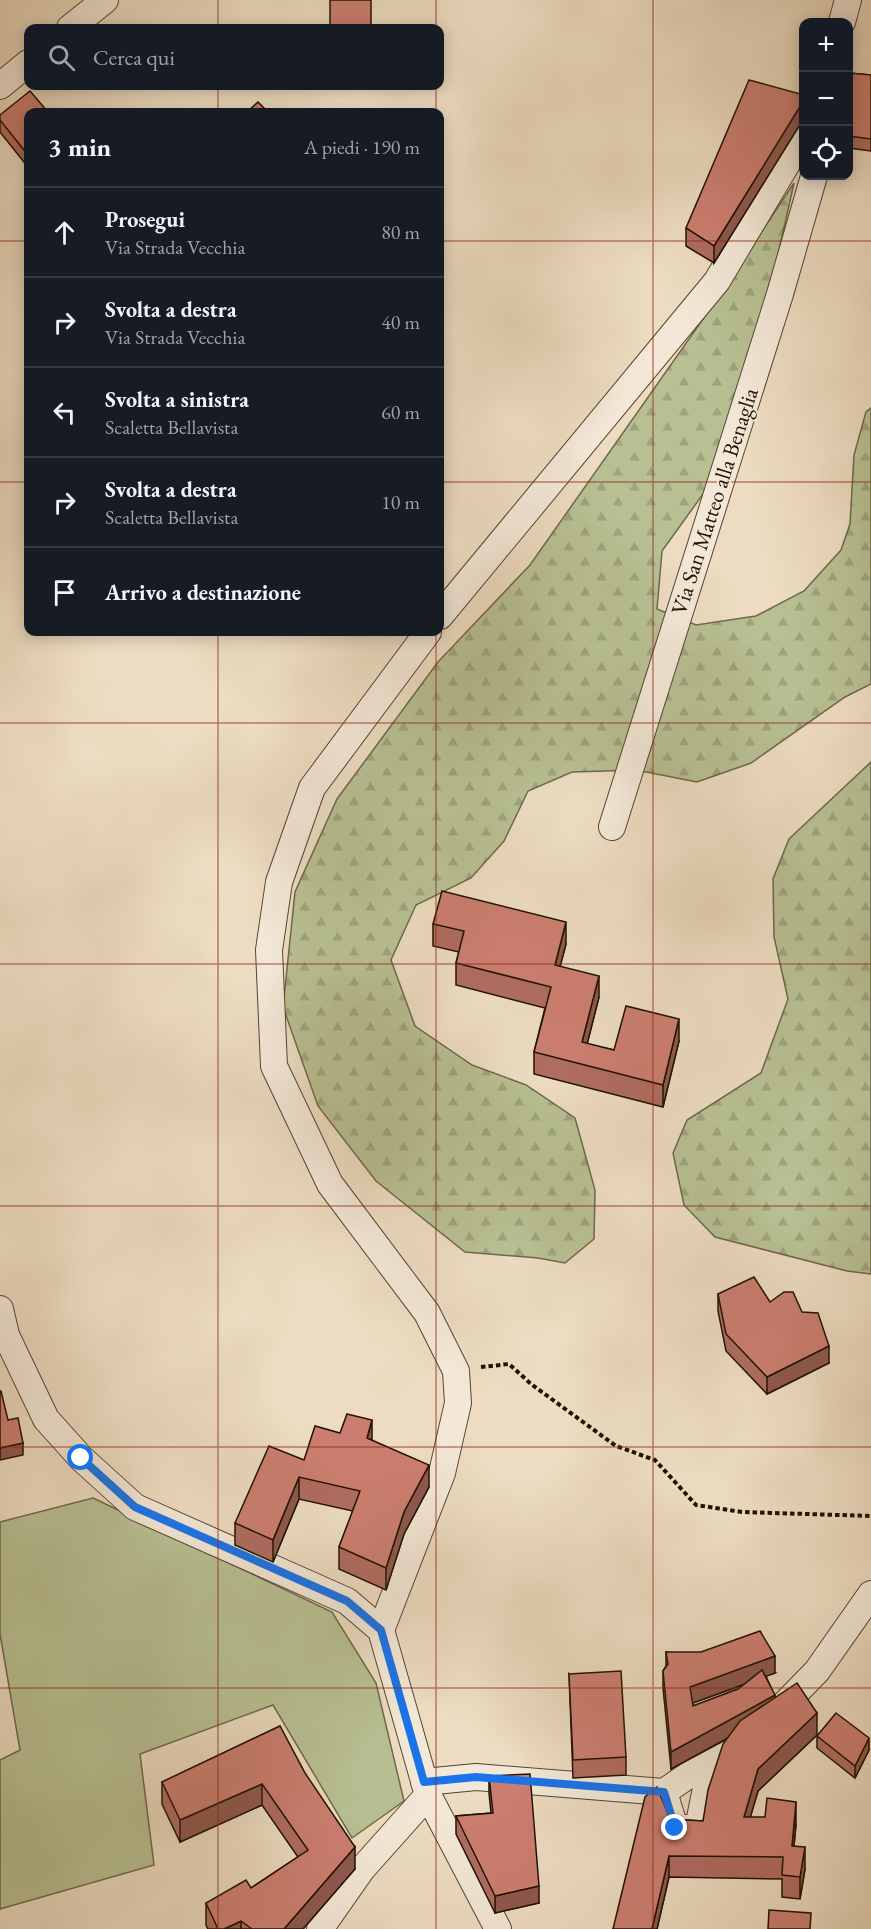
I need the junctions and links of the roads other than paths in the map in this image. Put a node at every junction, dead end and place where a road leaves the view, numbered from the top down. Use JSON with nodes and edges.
{"nodes":[{"id":1,"x":105,"y":0,"type":"edge"},
{"id":2,"x":848,"y":0,"type":"edge"},
{"id":3,"x":843,"y":18,"type":"edge"},
{"id":4,"x":75,"y":24,"type":"edge"},
{"id":5,"x":24,"y":66,"type":"edge"},
{"id":6,"x":0,"y":86,"type":"edge"},
{"id":7,"x":799,"y":143,"type":"edge"},
{"id":8,"x":813,"y":180,"type":"edge"},
{"id":9,"x":444,"y":611,"type":"edge"},
{"id":10,"x":425,"y":636,"type":"edge"},
{"id":11,"x":612,"y":826,"type":"dead end"},
{"id":12,"x":0,"y":1309,"type":"edge"},
{"id":13,"x":871,"y":1594,"type":"edge"},
{"id":14,"x":381,"y":1630,"type":"junction"},
{"id":15,"x":712,"y":1758,"type":"junction"},
{"id":16,"x":426,"y":1789,"type":"junction"},
{"id":17,"x":664,"y":1792,"type":"junction"},
{"id":18,"x":320,"y":1929,"type":"edge"},
{"id":19,"x":498,"y":1929,"type":"edge"}],
"edges":[{"from":1,"to":4,"type":"street"},
{"from":2,"to":3,"type":"street"},
{"from":5,"to":6,"type":"street"},
{"from":7,"to":9,"type":"street"},
{"from":8,"to":11,"type":"street","name":"Via San Matteo alla Benaglia"},
{"from":10,"to":14,"type":"street"},
{"from":12,"to":14,"type":"street"},
{"from":13,"to":15,"type":"street"},
{"from":14,"to":16,"type":"street"},
{"from":15,"to":17,"type":"street"},
{"from":15,"to":17,"type":"street"},
{"from":16,"to":17,"type":"street"},
{"from":16,"to":18,"type":"street"},
{"from":16,"to":19,"type":"street"}]}
